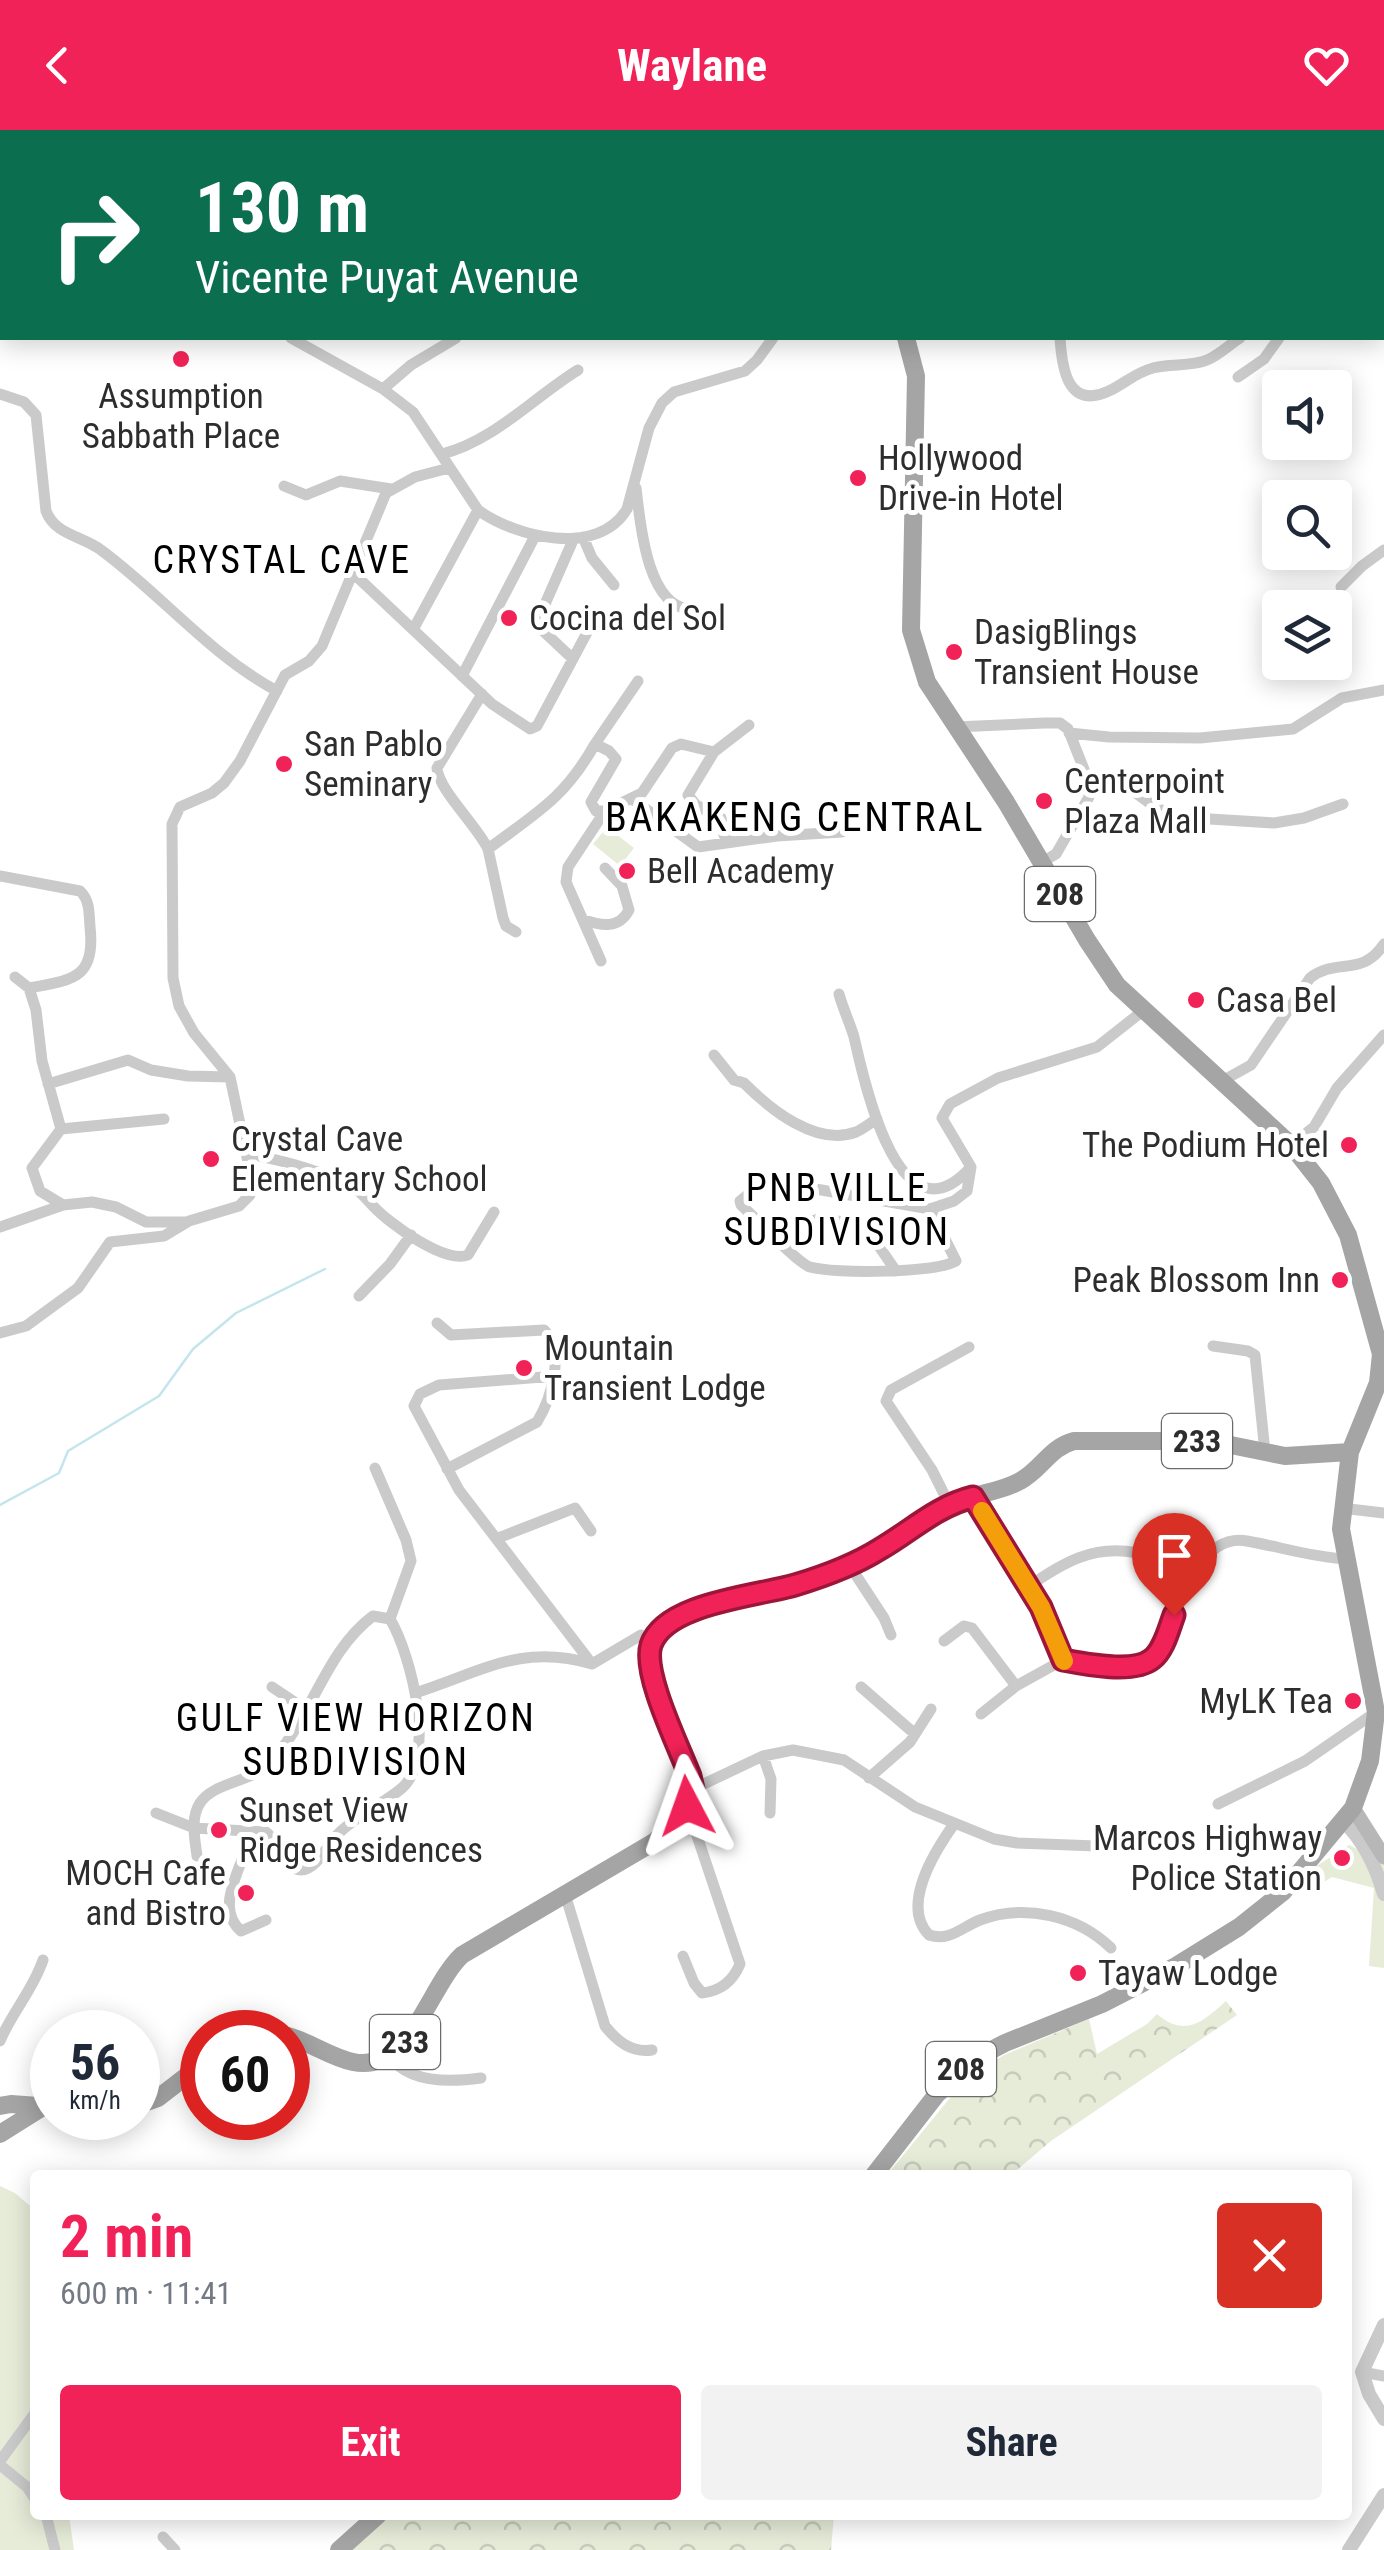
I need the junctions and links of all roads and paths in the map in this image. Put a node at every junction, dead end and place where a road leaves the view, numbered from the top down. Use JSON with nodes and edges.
{"nodes":[{"id":1,"x":296,"y":340,"type":"edge"},
{"id":2,"x":453,"y":340,"type":"edge"},
{"id":3,"x":771,"y":340,"type":"edge"},
{"id":4,"x":907,"y":340,"type":"edge"},
{"id":5,"x":1060,"y":340,"type":"edge"},
{"id":6,"x":1237,"y":340,"type":"edge"},
{"id":7,"x":1278,"y":340,"type":"edge"},
{"id":8,"x":578,"y":370,"type":"dead end"},
{"id":9,"x":1238,"y":376,"type":"dead end"},
{"id":10,"x":382,"y":389,"type":"junction"},
{"id":11,"x":0,"y":394,"type":"edge"},
{"id":12,"x":442,"y":454,"type":"junction"},
{"id":13,"x":449,"y":468,"type":"junction"},
{"id":14,"x":636,"y":479,"type":"junction"},
{"id":15,"x":284,"y":486,"type":"dead end"},
{"id":16,"x":391,"y":489,"type":"junction"},
{"id":17,"x":478,"y":510,"type":"junction"},
{"id":18,"x":536,"y":536,"type":"junction"},
{"id":19,"x":579,"y":537,"type":"junction"},
{"id":20,"x":1384,"y":550,"type":"edge"},
{"id":21,"x":353,"y":574,"type":"junction"},
{"id":22,"x":614,"y":585,"type":"dead end"},
{"id":23,"x":1340,"y":587,"type":"dead end"},
{"id":24,"x":689,"y":608,"type":"dead end"},
{"id":25,"x":590,"y":627,"type":"dead end"},
{"id":26,"x":414,"y":628,"type":"junction"},
{"id":27,"x":573,"y":659,"type":"junction"},
{"id":28,"x":462,"y":676,"type":"junction"},
{"id":29,"x":638,"y":681,"type":"dead end"},
{"id":30,"x":277,"y":690,"type":"junction"},
{"id":31,"x":1384,"y":690,"type":"edge"},
{"id":32,"x":482,"y":694,"type":"junction"},
{"id":33,"x":749,"y":725,"type":"dead end"},
{"id":34,"x":955,"y":727,"type":"junction"},
{"id":35,"x":1069,"y":733,"type":"junction"},
{"id":36,"x":596,"y":744,"type":"junction"},
{"id":37,"x":714,"y":752,"type":"junction"},
{"id":38,"x":1087,"y":777,"type":"junction"},
{"id":39,"x":632,"y":799,"type":"junction"},
{"id":40,"x":1343,"y":804,"type":"dead end"},
{"id":41,"x":605,"y":810,"type":"junction"},
{"id":42,"x":842,"y":832,"type":"dead end"},
{"id":43,"x":733,"y":842,"type":"junction"},
{"id":44,"x":488,"y":849,"type":"junction"},
{"id":45,"x":1042,"y":862,"type":"junction"},
{"id":46,"x":605,"y":868,"type":"dead end"},
{"id":47,"x":0,"y":876,"type":"edge"},
{"id":48,"x":584,"y":920,"type":"junction"},
{"id":49,"x":516,"y":932,"type":"dead end"},
{"id":50,"x":1382,"y":952,"type":"edge"},
{"id":51,"x":601,"y":960,"type":"dead end"},
{"id":52,"x":16,"y":977,"type":"dead end"},
{"id":53,"x":29,"y":988,"type":"junction"},
{"id":54,"x":840,"y":994,"type":"dead end"},
{"id":55,"x":1144,"y":1010,"type":"junction"},
{"id":56,"x":1384,"y":1035,"type":"edge"},
{"id":57,"x":714,"y":1055,"type":"dead end"},
{"id":58,"x":230,"y":1077,"type":"junction"},
{"id":59,"x":1224,"y":1080,"type":"junction"},
{"id":60,"x":48,"y":1084,"type":"junction"},
{"id":61,"x":164,"y":1119,"type":"dead end"},
{"id":62,"x":877,"y":1120,"type":"junction"},
{"id":63,"x":61,"y":1129,"type":"junction"},
{"id":64,"x":1292,"y":1146,"type":"junction"},
{"id":65,"x":247,"y":1154,"type":"junction"},
{"id":66,"x":971,"y":1166,"type":"junction"},
{"id":67,"x":63,"y":1205,"type":"junction"},
{"id":68,"x":930,"y":1209,"type":"junction"},
{"id":69,"x":494,"y":1212,"type":"dead end"},
{"id":70,"x":189,"y":1221,"type":"junction"},
{"id":71,"x":0,"y":1227,"type":"edge"},
{"id":72,"x":411,"y":1235,"type":"junction"},
{"id":73,"x":774,"y":1236,"type":"junction"},
{"id":74,"x":896,"y":1270,"type":"junction"},
{"id":75,"x":359,"y":1296,"type":"dead end"},
{"id":76,"x":437,"y":1322,"type":"dead end"},
{"id":77,"x":0,"y":1332,"type":"edge"},
{"id":78,"x":1212,"y":1346,"type":"dead end"},
{"id":79,"x":969,"y":1347,"type":"dead end"},
{"id":80,"x":555,"y":1376,"type":"junction"},
{"id":81,"x":1381,"y":1381,"type":"edge"},
{"id":82,"x":1266,"y":1452,"type":"junction"},
{"id":83,"x":1350,"y":1452,"type":"junction"},
{"id":84,"x":375,"y":1468,"type":"dead end"},
{"id":85,"x":447,"y":1468,"type":"junction"},
{"id":86,"x":973,"y":1497,"type":"junction"},
{"id":87,"x":950,"y":1504,"type":"junction"},
{"id":88,"x":1342,"y":1508,"type":"junction"},
{"id":89,"x":1384,"y":1513,"type":"edge"},
{"id":90,"x":591,"y":1531,"type":"dead end"},
{"id":91,"x":498,"y":1538,"type":"junction"},
{"id":92,"x":1138,"y":1553,"type":"dead end"},
{"id":93,"x":1346,"y":1560,"type":"junction"},
{"id":94,"x":850,"y":1566,"type":"junction"},
{"id":95,"x":1028,"y":1587,"type":"junction"},
{"id":96,"x":390,"y":1620,"type":"junction"},
{"id":97,"x":890,"y":1635,"type":"dead end"},
{"id":98,"x":944,"y":1641,"type":"dead end"},
{"id":99,"x":652,"y":1642,"type":"junction"},
{"id":100,"x":1063,"y":1660,"type":"junction"},
{"id":101,"x":592,"y":1664,"type":"junction"},
{"id":102,"x":1378,"y":1682,"type":"edge"},
{"id":103,"x":1016,"y":1686,"type":"junction"},
{"id":104,"x":272,"y":1687,"type":"dead end"},
{"id":105,"x":860,"y":1687,"type":"dead end"},
{"id":106,"x":416,"y":1694,"type":"junction"},
{"id":107,"x":305,"y":1709,"type":"junction"},
{"id":108,"x":931,"y":1709,"type":"dead end"},
{"id":109,"x":1376,"y":1712,"type":"junction"},
{"id":110,"x":981,"y":1714,"type":"dead end"},
{"id":111,"x":916,"y":1734,"type":"junction"},
{"id":112,"x":763,"y":1756,"type":"junction"},
{"id":113,"x":869,"y":1778,"type":"junction"},
{"id":114,"x":690,"y":1797,"type":"junction"},
{"id":115,"x":1218,"y":1804,"type":"dead end"},
{"id":116,"x":770,"y":1813,"type":"dead end"},
{"id":117,"x":156,"y":1814,"type":"dead end"},
{"id":118,"x":1349,"y":1815,"type":"junction"},
{"id":119,"x":954,"y":1824,"type":"junction"},
{"id":120,"x":194,"y":1828,"type":"junction"},
{"id":121,"x":250,"y":1830,"type":"junction"},
{"id":122,"x":1123,"y":1847,"type":"dead end"},
{"id":123,"x":198,"y":1856,"type":"dead end"},
{"id":124,"x":1384,"y":1857,"type":"edge"},
{"id":125,"x":565,"y":1894,"type":"junction"},
{"id":126,"x":1384,"y":1894,"type":"edge"},
{"id":127,"x":266,"y":1920,"type":"dead end"},
{"id":128,"x":1112,"y":1948,"type":"dead end"},
{"id":129,"x":683,"y":1956,"type":"dead end"},
{"id":130,"x":43,"y":1960,"type":"dead end"},
{"id":131,"x":0,"y":2041,"type":"edge"},
{"id":132,"x":310,"y":2045,"type":"edge"},
{"id":133,"x":652,"y":2050,"type":"dead end"},
{"id":134,"x":390,"y":2056,"type":"junction"},
{"id":135,"x":481,"y":2078,"type":"dead end"},
{"id":136,"x":180,"y":2081,"type":"edge"},
{"id":137,"x":160,"y":2096,"type":"edge"},
{"id":138,"x":0,"y":2106,"type":"edge"},
{"id":139,"x":30,"y":2107,"type":"edge"},
{"id":140,"x":30,"y":2117,"type":"edge"},
{"id":141,"x":0,"y":2134,"type":"edge"},
{"id":142,"x":878,"y":2170,"type":"edge"},
{"id":143,"x":1384,"y":2325,"type":"edge"},
{"id":144,"x":1362,"y":2372,"type":"junction"},
{"id":145,"x":1384,"y":2376,"type":"edge"},
{"id":146,"x":1384,"y":2419,"type":"edge"},
{"id":147,"x":30,"y":2420,"type":"edge"},
{"id":148,"x":0,"y":2463,"type":"edge"},
{"id":149,"x":30,"y":2492,"type":"edge"},
{"id":150,"x":1384,"y":2496,"type":"edge"},
{"id":151,"x":47,"y":2520,"type":"edge"},
{"id":152,"x":372,"y":2520,"type":"edge"},
{"id":153,"x":163,"y":2537,"type":"dead end"},
{"id":154,"x":55,"y":2550,"type":"edge"},
{"id":155,"x":175,"y":2550,"type":"edge"},
{"id":156,"x":338,"y":2550,"type":"edge"},
{"id":157,"x":1349,"y":2550,"type":"edge"}],
"edges":[{"from":1,"to":10,"type":"street"},
{"from":2,"to":10,"type":"street"},
{"from":3,"to":14,"type":"street"},
{"from":4,"to":34,"type":"main road","number":"208"},
{"from":5,"to":6,"type":"street"},
{"from":7,"to":9,"type":"street"},
{"from":8,"to":12,"type":"street"},
{"from":10,"to":12,"type":"street"},
{"from":11,"to":30,"type":"street"},
{"from":12,"to":13,"type":"street"},
{"from":13,"to":16,"type":"street"},
{"from":13,"to":17,"type":"street"},
{"from":14,"to":19,"type":"street"},
{"from":14,"to":24,"type":"street"},
{"from":15,"to":16,"type":"street"},
{"from":16,"to":21,"type":"street"},
{"from":17,"to":18,"type":"street"},
{"from":17,"to":26,"type":"street"},
{"from":18,"to":19,"type":"street"},
{"from":18,"to":28,"type":"street"},
{"from":19,"to":22,"type":"street"},
{"from":19,"to":27,"type":"street"},
{"from":20,"to":23,"type":"street"},
{"from":21,"to":26,"type":"street"},
{"from":21,"to":30,"type":"street"},
{"from":25,"to":27,"type":"street"},
{"from":26,"to":28,"type":"street"},
{"from":27,"to":32,"type":"street"},
{"from":28,"to":32,"type":"street"},
{"from":29,"to":36,"type":"street"},
{"from":30,"to":58,"type":"street"},
{"from":31,"to":35,"type":"street"},
{"from":32,"to":44,"type":"street"},
{"from":33,"to":37,"type":"street"},
{"from":34,"to":35,"type":"street"},
{"from":34,"to":45,"type":"main road","number":"208"},
{"from":35,"to":38,"type":"street"},
{"from":36,"to":41,"type":"street"},
{"from":36,"to":44,"type":"street"},
{"from":37,"to":39,"type":"street"},
{"from":37,"to":43,"type":"street"},
{"from":38,"to":40,"type":"street"},
{"from":38,"to":45,"type":"street"},
{"from":39,"to":41,"type":"street"},
{"from":39,"to":43,"type":"street"},
{"from":41,"to":48,"type":"street"},
{"from":42,"to":43,"type":"street"},
{"from":44,"to":49,"type":"street"},
{"from":45,"to":55,"type":"main road","number":"208"},
{"from":46,"to":48,"type":"street"},
{"from":47,"to":53,"type":"street"},
{"from":48,"to":51,"type":"street"},
{"from":50,"to":59,"type":"street"},
{"from":52,"to":53,"type":"street"},
{"from":53,"to":60,"type":"street"},
{"from":54,"to":62,"type":"street"},
{"from":55,"to":59,"type":"main road","number":"208"},
{"from":55,"to":66,"type":"street"},
{"from":56,"to":64,"type":"street"},
{"from":57,"to":62,"type":"street"},
{"from":58,"to":60,"type":"street"},
{"from":58,"to":65,"type":"street"},
{"from":59,"to":64,"type":"main road","number":"208"},
{"from":60,"to":63,"type":"street"},
{"from":61,"to":63,"type":"street"},
{"from":62,"to":66,"type":"street"},
{"from":63,"to":67,"type":"street"},
{"from":64,"to":81,"type":"main road","number":"208"},
{"from":65,"to":70,"type":"street"},
{"from":65,"to":72,"type":"street"},
{"from":66,"to":68,"type":"street"},
{"from":67,"to":70,"type":"street"},
{"from":67,"to":71,"type":"street"},
{"from":68,"to":73,"type":"street"},
{"from":68,"to":74,"type":"street"},
{"from":69,"to":72,"type":"street"},
{"from":70,"to":77,"type":"street"},
{"from":72,"to":75,"type":"street"},
{"from":73,"to":74,"type":"street"},
{"from":73,"to":74,"type":"street"},
{"from":76,"to":80,"type":"street"},
{"from":78,"to":82,"type":"street"},
{"from":79,"to":87,"type":"street"},
{"from":80,"to":85,"type":"street"},
{"from":80,"to":85,"type":"street"},
{"from":81,"to":83,"type":"main road","number":"208"},
{"from":82,"to":83,"type":"main road","number":"233"},
{"from":82,"to":86,"type":"main road","number":"233"},
{"from":83,"to":88,"type":"main road","number":"208"},
{"from":84,"to":96,"type":"street"},
{"from":85,"to":91,"type":"street"},
{"from":86,"to":87,"type":"main road","number":"233"},
{"from":86,"to":95,"type":"street"},
{"from":87,"to":94,"type":"main road","number":"233"},
{"from":88,"to":89,"type":"street"},
{"from":88,"to":93,"type":"main road","number":"208"},
{"from":90,"to":91,"type":"street"},
{"from":91,"to":101,"type":"street"},
{"from":92,"to":95,"type":"street"},
{"from":93,"to":100,"type":"street"},
{"from":93,"to":102,"type":"main road","number":"208"},
{"from":94,"to":97,"type":"street"},
{"from":94,"to":99,"type":"main road","number":"233"},
{"from":95,"to":100,"type":"street"},
{"from":96,"to":106,"type":"street"},
{"from":96,"to":107,"type":"street"},
{"from":98,"to":103,"type":"street"},
{"from":99,"to":101,"type":"street"},
{"from":99,"to":114,"type":"main road"},
{"from":100,"to":103,"type":"street"},
{"from":101,"to":106,"type":"street"},
{"from":102,"to":109,"type":"main road","number":"208"},
{"from":103,"to":110,"type":"street"},
{"from":104,"to":107,"type":"street"},
{"from":105,"to":111,"type":"street"},
{"from":106,"to":121,"type":"street"},
{"from":107,"to":120,"type":"street"},
{"from":108,"to":111,"type":"street"},
{"from":109,"to":115,"type":"street"},
{"from":109,"to":118,"type":"main road","number":"208"},
{"from":111,"to":113,"type":"street"},
{"from":112,"to":113,"type":"street"},
{"from":112,"to":114,"type":"street"},
{"from":112,"to":116,"type":"street"},
{"from":113,"to":119,"type":"street"},
{"from":114,"to":125,"type":"main road","number":"233"},
{"from":114,"to":129,"type":"street"},
{"from":117,"to":120,"type":"street"},
{"from":118,"to":124,"type":"main road"},
{"from":118,"to":126,"type":"street"},
{"from":118,"to":142,"type":"main road","number":"208"},
{"from":119,"to":122,"type":"street"},
{"from":119,"to":128,"type":"street"},
{"from":120,"to":121,"type":"street"},
{"from":120,"to":123,"type":"street"},
{"from":121,"to":127,"type":"street"},
{"from":125,"to":133,"type":"street"},
{"from":125,"to":134,"type":"main road","number":"233"},
{"from":130,"to":131,"type":"street"},
{"from":132,"to":134,"type":"main road","number":"233"},
{"from":134,"to":135,"type":"street"},
{"from":136,"to":137,"type":"main road"},
{"from":138,"to":139,"type":"main road"},
{"from":140,"to":141,"type":"main road"},
{"from":143,"to":144,"type":"street"},
{"from":144,"to":145,"type":"street"},
{"from":144,"to":146,"type":"street"},
{"from":147,"to":148,"type":"street"},
{"from":148,"to":149,"type":"street"},
{"from":150,"to":157,"type":"street"},
{"from":151,"to":154,"type":"street"},
{"from":152,"to":156,"type":"main road"},
{"from":153,"to":155,"type":"street"}]}
